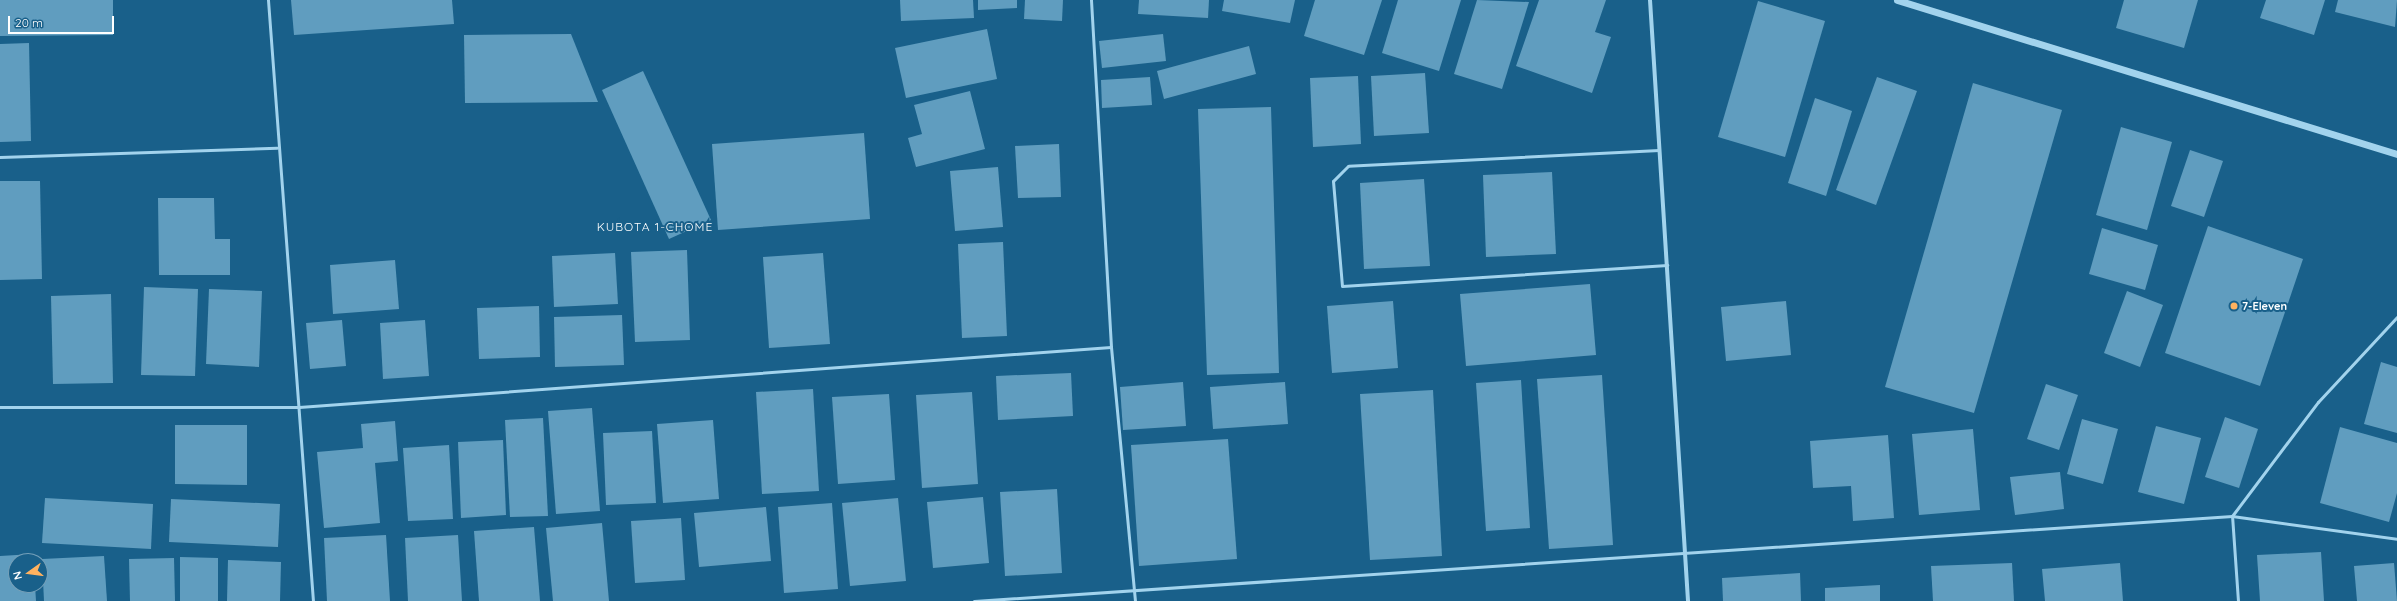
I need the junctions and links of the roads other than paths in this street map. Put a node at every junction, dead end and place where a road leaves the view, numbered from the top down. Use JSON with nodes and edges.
{"nodes":[{"id":1,"x":268,"y":0,"type":"edge"},
{"id":2,"x":1091,"y":0,"type":"edge"},
{"id":3,"x":1650,"y":0,"type":"edge"},
{"id":4,"x":1897,"y":0,"type":"edge"},
{"id":5,"x":277,"y":148,"type":"junction"},
{"id":6,"x":1659,"y":150,"type":"junction"},
{"id":7,"x":2397,"y":154,"type":"edge"},
{"id":8,"x":0,"y":157,"type":"edge"},
{"id":9,"x":1667,"y":265,"type":"junction"},
{"id":10,"x":2397,"y":316,"type":"edge"},
{"id":11,"x":1111,"y":347,"type":"junction"},
{"id":12,"x":0,"y":407,"type":"edge"},
{"id":13,"x":299,"y":407,"type":"junction"},
{"id":14,"x":2232,"y":516,"type":"junction"},
{"id":15,"x":2397,"y":539,"type":"edge"},
{"id":16,"x":1685,"y":554,"type":"junction"},
{"id":17,"x":1134,"y":589,"type":"junction"},
{"id":18,"x":313,"y":601,"type":"edge"},
{"id":19,"x":974,"y":601,"type":"edge"},
{"id":20,"x":1134,"y":601,"type":"edge"},
{"id":21,"x":1688,"y":601,"type":"edge"},
{"id":22,"x":2238,"y":601,"type":"edge"}],
"edges":[{"from":1,"to":5,"type":"lane"},
{"from":2,"to":11,"type":"lane"},
{"from":3,"to":6,"type":"street"},
{"from":4,"to":7,"type":"street"},
{"from":5,"to":8,"type":"lane"},
{"from":5,"to":13,"type":"lane"},
{"from":6,"to":9,"type":"street"},
{"from":6,"to":9,"type":"lane"},
{"from":9,"to":16,"type":"street"},
{"from":10,"to":14,"type":"lane"},
{"from":11,"to":13,"type":"lane"},
{"from":11,"to":17,"type":"lane"},
{"from":12,"to":13,"type":"lane"},
{"from":13,"to":18,"type":"lane"},
{"from":14,"to":15,"type":"lane"},
{"from":14,"to":16,"type":"lane"},
{"from":14,"to":22,"type":"lane"},
{"from":16,"to":17,"type":"lane"},
{"from":16,"to":21,"type":"street"},
{"from":17,"to":19,"type":"lane"},
{"from":17,"to":20,"type":"lane"}]}
